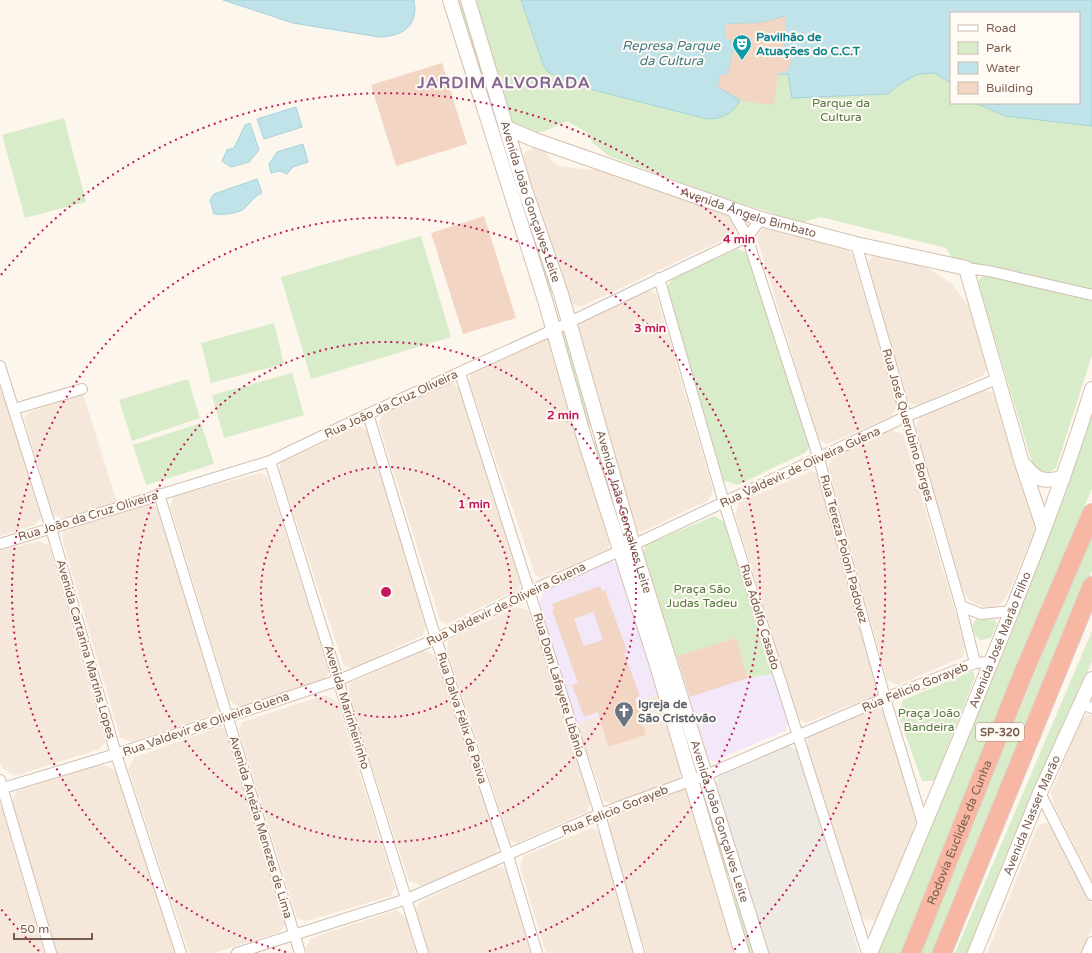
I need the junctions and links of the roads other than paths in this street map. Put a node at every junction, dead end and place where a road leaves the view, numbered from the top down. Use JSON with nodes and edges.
{"nodes":[{"id":1,"x":450,"y":0,"type":"edge"},
{"id":2,"x":468,"y":0,"type":"edge"},
{"id":3,"x":507,"y":128,"type":"junction"},
{"id":4,"x":535,"y":140,"type":"junction"},
{"id":5,"x":515,"y":155,"type":"junction"},
{"id":6,"x":731,"y":208,"type":"junction"},
{"id":7,"x":761,"y":219,"type":"junction"},
{"id":8,"x":747,"y":237,"type":"junction"},
{"id":9,"x":856,"y":244,"type":"junction"},
{"id":10,"x":966,"y":268,"type":"junction"},
{"id":11,"x":659,"y":278,"type":"junction"},
{"id":12,"x":561,"y":294,"type":"junction"},
{"id":13,"x":1092,"y":295,"type":"edge"},
{"id":14,"x":545,"y":300,"type":"junction"},
{"id":15,"x":569,"y":322,"type":"junction"},
{"id":16,"x":553,"y":330,"type":"junction"},
{"id":17,"x":0,"y":366,"type":"edge"},
{"id":18,"x":460,"y":373,"type":"junction"},
{"id":19,"x":997,"y":379,"type":"junction"},
{"id":20,"x":82,"y":389,"type":"dead end"},
{"id":21,"x":1092,"y":389,"type":"edge"},
{"id":22,"x":14,"y":409,"type":"junction"},
{"id":23,"x":368,"y":414,"type":"junction"},
{"id":24,"x":905,"y":417,"type":"junction"},
{"id":25,"x":599,"y":430,"type":"junction"},
{"id":26,"x":583,"y":434,"type":"junction"},
{"id":27,"x":819,"y":459,"type":"junction"},
{"id":28,"x":270,"y":461,"type":"junction"},
{"id":29,"x":1022,"y":463,"type":"junction"},
{"id":30,"x":1062,"y":478,"type":"junction"},
{"id":31,"x":159,"y":494,"type":"junction"},
{"id":32,"x":724,"y":503,"type":"junction"},
{"id":33,"x":1092,"y":513,"type":"edge"},
{"id":34,"x":51,"y":528,"type":"junction"},
{"id":35,"x":1044,"y":529,"type":"junction"},
{"id":36,"x":0,"y":544,"type":"edge"},
{"id":37,"x":627,"y":548,"type":"junction"},
{"id":38,"x":1092,"y":586,"type":"edge"},
{"id":39,"x":530,"y":591,"type":"junction"},
{"id":40,"x":961,"y":606,"type":"junction"},
{"id":41,"x":1012,"y":611,"type":"junction"},
{"id":42,"x":436,"y":638,"type":"junction"},
{"id":43,"x":669,"y":658,"type":"junction"},
{"id":44,"x":656,"y":662,"type":"junction"},
{"id":45,"x":975,"y":662,"type":"junction"},
{"id":46,"x":991,"y":662,"type":"junction"},
{"id":47,"x":1092,"y":679,"type":"edge"},
{"id":48,"x":339,"y":680,"type":"junction"},
{"id":49,"x":885,"y":698,"type":"junction"},
{"id":50,"x":1087,"y":706,"type":"edge"},
{"id":51,"x":227,"y":717,"type":"junction"},
{"id":52,"x":797,"y":736,"type":"junction"},
{"id":53,"x":116,"y":754,"type":"junction"},
{"id":54,"x":706,"y":775,"type":"junction"},
{"id":55,"x":690,"y":780,"type":"junction"},
{"id":56,"x":1,"y":786,"type":"edge"},
{"id":57,"x":1040,"y":793,"type":"junction"},
{"id":58,"x":600,"y":814,"type":"junction"},
{"id":59,"x":924,"y":826,"type":"junction"},
{"id":60,"x":508,"y":856,"type":"junction"},
{"id":61,"x":739,"y":883,"type":"junction"},
{"id":62,"x":723,"y":888,"type":"junction"},
{"id":63,"x":1092,"y":895,"type":"edge"},
{"id":64,"x":407,"y":900,"type":"junction"},
{"id":65,"x":295,"y":936,"type":"junction"},
{"id":66,"x":1092,"y":942,"type":"edge"},
{"id":67,"x":51,"y":953,"type":"edge"},
{"id":68,"x":181,"y":953,"type":"edge"},
{"id":69,"x":236,"y":953,"type":"edge"},
{"id":70,"x":300,"y":953,"type":"edge"},
{"id":71,"x":422,"y":953,"type":"edge"},
{"id":72,"x":537,"y":953,"type":"edge"},
{"id":73,"x":639,"y":953,"type":"edge"},
{"id":74,"x":742,"y":953,"type":"edge"},
{"id":75,"x":761,"y":953,"type":"edge"},
{"id":76,"x":868,"y":953,"type":"edge"},
{"id":77,"x":911,"y":953,"type":"edge"},
{"id":78,"x":942,"y":953,"type":"edge"},
{"id":79,"x":976,"y":953,"type":"edge"},
{"id":80,"x":1087,"y":953,"type":"edge"}],
"edges":[{"from":1,"to":14,"type":"main road","name":"Avenida João Gonçalves Leite"},
{"from":2,"to":3,"type":"main road","name":"Avenida João Gonçalves Leite"},
{"from":3,"to":4,"type":"main road","name":"Avenida Ângelo Bimbato"},
{"from":3,"to":5,"type":"main road","name":"Avenida João Gonçalves Leite"},
{"from":4,"to":5,"type":"main road"},
{"from":4,"to":6,"type":"main road","name":"Avenida Ângelo Bimbato"},
{"from":5,"to":12,"type":"main road","name":"Avenida João Gonçalves Leite"},
{"from":6,"to":7,"type":"main road","name":"Avenida Ângelo Bimbato"},
{"from":6,"to":8,"type":"street","name":"Rua Tereza Poloni Padovez"},
{"from":7,"to":8,"type":"street","name":"Rua João da Cruz Oliveira"},
{"from":7,"to":9,"type":"main road","name":"Avenida Ângelo Bimbato"},
{"from":8,"to":11,"type":"street","name":"Rua João da Cruz Oliveira"},
{"from":8,"to":27,"type":"street","name":"Rua Tereza Poloni Padovez"},
{"from":9,"to":10,"type":"main road","name":"Avenida Ângelo Bimbato"},
{"from":9,"to":24,"type":"street","name":"Rua José Querubino Borges"},
{"from":10,"to":13,"type":"street","name":"Avenida Ângelo Bimbato"},
{"from":10,"to":19,"type":"main road"},
{"from":11,"to":15,"type":"street","name":"Rua João da Cruz Oliveira"},
{"from":11,"to":32,"type":"street","name":"Rua Adolfo Casado"},
{"from":12,"to":14,"type":"main road"},
{"from":12,"to":15,"type":"main road","name":"Avenida João Gonçalves Leite"},
{"from":14,"to":16,"type":"main road","name":"Avenida João Gonçalves Leite"},
{"from":15,"to":16,"type":"street","name":"Rua João da Cruz Oliveira"},
{"from":15,"to":25,"type":"main road","name":"Avenida João Gonçalves Leite"},
{"from":16,"to":18,"type":"street","name":"Rua João da Cruz Oliveira"},
{"from":16,"to":26,"type":"main road","name":"Avenida João Gonçalves Leite"},
{"from":17,"to":22,"type":"street","name":"Avenida Cartarina Martins Lopes"},
{"from":18,"to":23,"type":"street","name":"Rua João da Cruz Oliveira"},
{"from":18,"to":39,"type":"street","name":"Rua Dom Lafayete Libânio"},
{"from":19,"to":24,"type":"street","name":"Rua Valdevir de Oliveira Guena"},
{"from":19,"to":29,"type":"main road"},
{"from":20,"to":22,"type":"street"},
{"from":21,"to":30,"type":"main road","name":"Avenida José Marão Filho"},
{"from":22,"to":34,"type":"street","name":"Avenida Cartarina Martins Lopes"},
{"from":23,"to":28,"type":"street","name":"Rua João da Cruz Oliveira"},
{"from":23,"to":42,"type":"street","name":"Rua Dalva Félix de Paiva"},
{"from":24,"to":27,"type":"street","name":"Rua Valdevir de Oliveira Guena"},
{"from":24,"to":40,"type":"street","name":"Rua José Querubino Borges"},
{"from":25,"to":26,"type":"main road"},
{"from":25,"to":37,"type":"main road","name":"Avenida João Gonçalves Leite"},
{"from":26,"to":37,"type":"main road","name":"Avenida João Gonçalves Leite"},
{"from":27,"to":32,"type":"street","name":"Rua Valdevir de Oliveira Guena"},
{"from":27,"to":49,"type":"street","name":"Rua Tereza Poloni Padovez"},
{"from":28,"to":31,"type":"street","name":"Rua João da Cruz Oliveira"},
{"from":28,"to":48,"type":"street","name":"Avenida Marinheirinho"},
{"from":29,"to":30,"type":"main road"},
{"from":29,"to":35,"type":"main road"},
{"from":30,"to":35,"type":"main road","name":"Avenida José Marão Filho"},
{"from":31,"to":34,"type":"street","name":"Rua João da Cruz Oliveira"},
{"from":31,"to":51,"type":"street","name":"Avenida Anézia Menezes de Lima"},
{"from":32,"to":37,"type":"street","name":"Rua Valdevir de Oliveira Guena"},
{"from":32,"to":52,"type":"street","name":"Rua Adolfo Casado"},
{"from":33,"to":77,"type":"highway","name":"Rodovia Euclides da Cunha","number":"SP-320"},
{"from":34,"to":36,"type":"street","name":"Rua João da Cruz Oliveira"},
{"from":34,"to":53,"type":"street","name":"Avenida Cartarina Martins Lopes"},
{"from":35,"to":41,"type":"main road","name":"Avenida José Marão Filho"},
{"from":37,"to":39,"type":"street","name":"Rua Valdevir de Oliveira Guena"},
{"from":37,"to":43,"type":"main road","name":"Avenida João Gonçalves Leite"},
{"from":37,"to":44,"type":"main road","name":"Avenida João Gonçalves Leite"},
{"from":38,"to":78,"type":"highway","number":"SP-320"},
{"from":39,"to":42,"type":"street","name":"Rua Valdevir de Oliveira Guena"},
{"from":39,"to":58,"type":"street","name":"Rua Dom Lafayete Libânio"},
{"from":40,"to":41,"type":"street"},
{"from":40,"to":45,"type":"street","name":"Rua José Querubino Borges"},
{"from":41,"to":46,"type":"main road","name":"Avenida José Marão Filho"},
{"from":42,"to":48,"type":"street","name":"Rua Valdevir de Oliveira Guena"},
{"from":42,"to":60,"type":"street","name":"Rua Dalva Félix de Paiva"},
{"from":43,"to":44,"type":"main road"},
{"from":43,"to":54,"type":"main road","name":"Avenida João Gonçalves Leite"},
{"from":44,"to":55,"type":"main road","name":"Avenida João Gonçalves Leite"},
{"from":45,"to":46,"type":"street","name":"Rua Felicio Gorayeb"},
{"from":45,"to":49,"type":"street","name":"Rua Felicio Gorayeb"},
{"from":46,"to":59,"type":"main road","name":"Avenida José Marão Filho"},
{"from":47,"to":50,"type":"main road","name":"Avenida Nasser Marão"},
{"from":48,"to":51,"type":"street","name":"Rua Valdevir de Oliveira Guena"},
{"from":48,"to":64,"type":"street","name":"Avenida Marinheirinho"},
{"from":49,"to":52,"type":"street","name":"Rua Felicio Gorayeb"},
{"from":49,"to":59,"type":"street","name":"Rua Tereza Poloni Padovez"},
{"from":50,"to":57,"type":"main road","name":"Avenida Nasser Marão"},
{"from":51,"to":53,"type":"street","name":"Rua Valdevir de Oliveira Guena"},
{"from":51,"to":65,"type":"street","name":"Avenida Anézia Menezes de Lima"},
{"from":52,"to":54,"type":"street","name":"Rua Felicio Gorayeb"},
{"from":52,"to":76,"type":"street","name":"Rua Adolfo Casado"},
{"from":53,"to":56,"type":"street","name":"Rua Valdevir de Oliveira Guena"},
{"from":53,"to":68,"type":"street","name":"Avenida Cartarina Martins Lopes"},
{"from":54,"to":55,"type":"street","name":"Rua Felicio Gorayeb"},
{"from":54,"to":61,"type":"main road","name":"Avenida João Gonçalves Leite"},
{"from":55,"to":58,"type":"street","name":"Rua Felicio Gorayeb"},
{"from":55,"to":62,"type":"main road","name":"Avenida João Gonçalves Leite"},
{"from":56,"to":67,"type":"street"},
{"from":57,"to":63,"type":"street"},
{"from":57,"to":79,"type":"main road","name":"Avenida Nasser Marão"},
{"from":58,"to":60,"type":"street","name":"Rua Felicio Gorayeb"},
{"from":58,"to":73,"type":"street","name":"Rua Dom Lafayete Libânio"},
{"from":59,"to":76,"type":"main road","name":"Avenida José Marão Filho"},
{"from":60,"to":64,"type":"street","name":"Rua Felicio Gorayeb"},
{"from":60,"to":72,"type":"street","name":"Rua Dalva Félix de Paiva"},
{"from":61,"to":62,"type":"main road"},
{"from":61,"to":75,"type":"main road","name":"Avenida João Gonçalves Leite"},
{"from":62,"to":74,"type":"main road","name":"Avenida João Gonçalves Leite"},
{"from":64,"to":65,"type":"street","name":"Rua Felicio Gorayeb"},
{"from":64,"to":71,"type":"street","name":"Avenida Marinheirinho"},
{"from":65,"to":69,"type":"street","name":"Rua Felicio Gorayeb"},
{"from":65,"to":70,"type":"street","name":"Avenida Anézia Menezes de Lima"},
{"from":66,"to":80,"type":"street"}]}
